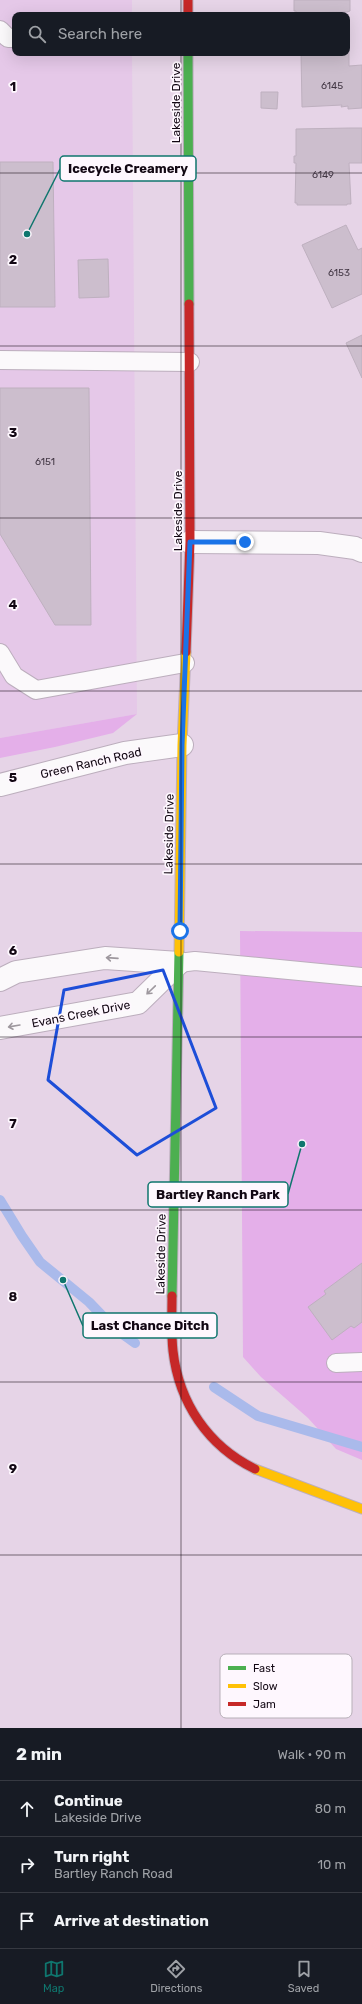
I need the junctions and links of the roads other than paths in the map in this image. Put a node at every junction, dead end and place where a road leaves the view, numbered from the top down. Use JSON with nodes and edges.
{"nodes":[{"id":1,"x":188,"y":0,"type":"edge"},
{"id":2,"x":188,"y":12,"type":"edge"},
{"id":3,"x":0,"y":30,"type":"edge"},
{"id":4,"x":12,"y":38,"type":"edge"},
{"id":5,"x":188,"y":56,"type":"edge"},
{"id":6,"x":0,"y":360,"type":"edge"},
{"id":7,"x":190,"y":362,"type":"junction"},
{"id":8,"x":190,"y":542,"type":"junction"},
{"id":9,"x":362,"y":551,"type":"edge"},
{"id":10,"x":0,"y":653,"type":"edge"},
{"id":11,"x":185,"y":663,"type":"junction"},
{"id":12,"x":182,"y":745,"type":"junction"},
{"id":13,"x":0,"y":785,"type":"edge"},
{"id":14,"x":179,"y":963,"type":"junction"},
{"id":15,"x":362,"y":977,"type":"edge"},
{"id":16,"x":0,"y":980,"type":"edge"},
{"id":17,"x":0,"y":1028,"type":"edge"},
{"id":18,"x":362,"y":1362,"type":"edge"},
{"id":19,"x":336,"y":1363,"type":"dead end"},
{"id":20,"x":362,"y":1509,"type":"edge"}],
"edges":[{"from":1,"to":2,"type":"street"},
{"from":3,"to":4,"type":"lane"},
{"from":5,"to":7,"type":"street","name":"Lakeside Drive"},
{"from":6,"to":7,"type":"lane"},
{"from":7,"to":8,"type":"street","name":"Lakeside Drive"},
{"from":8,"to":9,"type":"street"},
{"from":8,"to":11,"type":"street","name":"Lakeside Drive"},
{"from":10,"to":11,"type":"lane"},
{"from":11,"to":12,"type":"street","name":"Lakeside Drive"},
{"from":12,"to":13,"type":"street","name":"Green Ranch Road"},
{"from":12,"to":14,"type":"street","name":"Lakeside Drive"},
{"from":14,"to":15,"type":"lane"},
{"from":14,"to":16,"type":"street","one_way":true},
{"from":14,"to":17,"type":"street","name":"Evans Creek Drive","one_way":true},
{"from":14,"to":20,"type":"street","name":"Lakeside Drive"},
{"from":18,"to":19,"type":"lane"}]}
